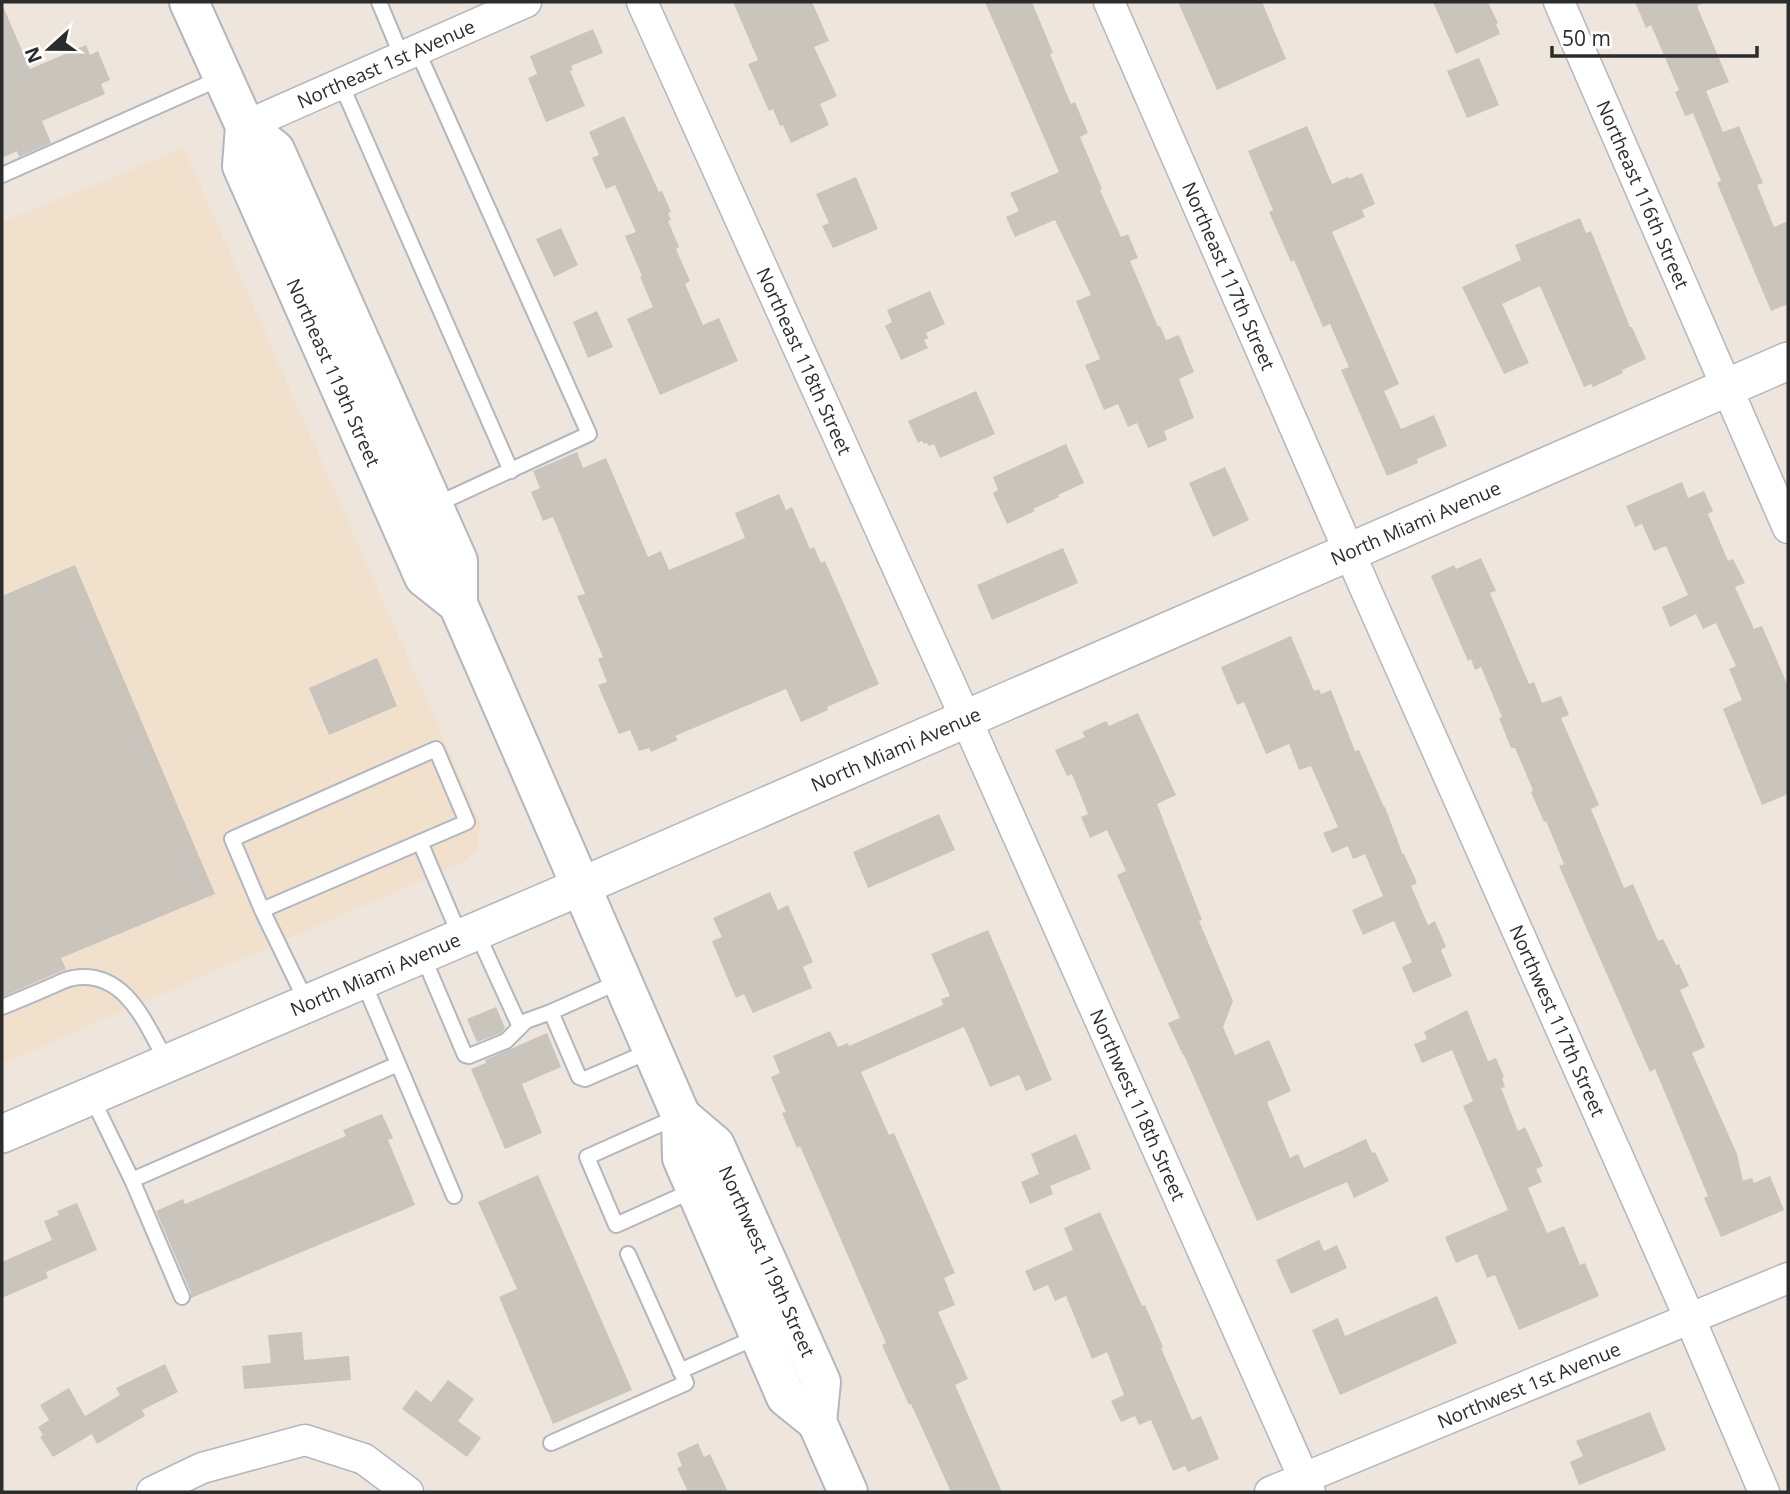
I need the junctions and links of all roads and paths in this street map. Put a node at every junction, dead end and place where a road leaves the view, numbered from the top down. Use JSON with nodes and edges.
{"nodes":[{"id":1,"x":189,"y":2,"type":"edge"},
{"id":2,"x":379,"y":2,"type":"edge"},
{"id":3,"x":526,"y":2,"type":"edge"},
{"id":4,"x":642,"y":2,"type":"edge"},
{"id":5,"x":1109,"y":2,"type":"edge"},
{"id":6,"x":1559,"y":2,"type":"edge"},
{"id":7,"x":409,"y":54,"type":"junction"},
{"id":8,"x":223,"y":77,"type":"junction"},
{"id":9,"x":341,"y":84,"type":"junction"},
{"id":10,"x":244,"y":127,"type":"junction"},
{"id":11,"x":2,"y":175,"type":"edge"},
{"id":12,"x":1788,"y":361,"type":"edge"},
{"id":13,"x":1727,"y":389,"type":"junction"},
{"id":14,"x":511,"y":471,"type":"junction"},
{"id":15,"x":433,"y":506,"type":"junction"},
{"id":16,"x":1788,"y":528,"type":"edge"},
{"id":17,"x":1348,"y":551,"type":"junction"},
{"id":18,"x":458,"y":604,"type":"junction"},
{"id":19,"x":966,"y":719,"type":"junction"},
{"id":20,"x":420,"y":842,"type":"junction"},
{"id":21,"x":582,"y":886,"type":"junction"},
{"id":22,"x":262,"y":910,"type":"junction"},
{"id":23,"x":468,"y":934,"type":"junction"},
{"id":24,"x":422,"y":954,"type":"junction"},
{"id":25,"x":362,"y":979,"type":"junction"},
{"id":26,"x":622,"y":981,"type":"junction"},
{"id":27,"x":307,"y":1003,"type":"junction"},
{"id":28,"x":2,"y":1007,"type":"edge"},
{"id":29,"x":551,"y":1012,"type":"junction"},
{"id":30,"x":520,"y":1027,"type":"junction"},
{"id":31,"x":653,"y":1050,"type":"junction"},
{"id":32,"x":167,"y":1062,"type":"junction"},
{"id":33,"x":398,"y":1064,"type":"junction"},
{"id":34,"x":91,"y":1096,"type":"junction"},
{"id":35,"x":681,"y":1116,"type":"junction"},
{"id":36,"x":2,"y":1133,"type":"edge"},
{"id":37,"x":132,"y":1180,"type":"junction"},
{"id":38,"x":695,"y":1190,"type":"junction"},
{"id":39,"x":454,"y":1196,"type":"dead end"},
{"id":40,"x":628,"y":1254,"type":"dead end"},
{"id":41,"x":1788,"y":1278,"type":"edge"},
{"id":42,"x":182,"y":1297,"type":"dead end"},
{"id":43,"x":1690,"y":1319,"type":"junction"},
{"id":44,"x":760,"y":1336,"type":"junction"},
{"id":45,"x":680,"y":1371,"type":"junction"},
{"id":46,"x":817,"y":1422,"type":"junction"},
{"id":47,"x":551,"y":1443,"type":"dead end"},
{"id":48,"x":1307,"y":1485,"type":"edge"},
{"id":49,"x":152,"y":1492,"type":"edge"},
{"id":50,"x":408,"y":1492,"type":"edge"},
{"id":51,"x":848,"y":1492,"type":"edge"},
{"id":52,"x":1270,"y":1492,"type":"edge"},
{"id":53,"x":1764,"y":1492,"type":"edge"}],
"edges":[{"from":1,"to":8,"type":"main road","name":"Northeast 119th Street"},
{"from":2,"to":7,"type":"lane"},
{"from":3,"to":7,"type":"street","name":"Northeast 1st Avenue"},
{"from":4,"to":19,"type":"street","name":"Northeast 118th Street"},
{"from":5,"to":17,"type":"street","name":"Northeast 117th Street"},
{"from":6,"to":13,"type":"street","name":"Northeast 116th Street"},
{"from":7,"to":9,"type":"street","name":"Northeast 1st Avenue"},
{"from":7,"to":14,"type":"lane"},
{"from":8,"to":10,"type":"main road","name":"Northeast 119th Street"},
{"from":8,"to":11,"type":"lane"},
{"from":9,"to":10,"type":"street","name":"Northeast 1st Avenue"},
{"from":9,"to":14,"type":"lane"},
{"from":10,"to":15,"type":"main road","name":"Northeast 119th Street"},
{"from":10,"to":18,"type":"main road","name":"Northeast 119th Street"},
{"from":12,"to":13,"type":"street","name":"North Miami Avenue"},
{"from":13,"to":16,"type":"street","name":"Northeast 116th Street"},
{"from":13,"to":17,"type":"street","name":"North Miami Avenue"},
{"from":14,"to":15,"type":"lane"},
{"from":15,"to":18,"type":"main road","name":"Northeast 119th Street"},
{"from":17,"to":19,"type":"street","name":"North Miami Avenue"},
{"from":17,"to":43,"type":"street","name":"Northwest 117th Street"},
{"from":18,"to":21,"type":"main road","name":"Northeast 119th Street"},
{"from":19,"to":21,"type":"street","name":"North Miami Avenue"},
{"from":19,"to":48,"type":"street","name":"Northwest 118th Street"},
{"from":20,"to":22,"type":"lane"},
{"from":20,"to":22,"type":"lane"},
{"from":20,"to":23,"type":"lane"},
{"from":21,"to":23,"type":"street","name":"North Miami Avenue"},
{"from":21,"to":26,"type":"main road","name":"Northwest 119th Street"},
{"from":22,"to":27,"type":"lane"},
{"from":23,"to":24,"type":"street","name":"North Miami Avenue"},
{"from":23,"to":30,"type":"lane"},
{"from":24,"to":25,"type":"street","name":"North Miami Avenue"},
{"from":24,"to":30,"type":"lane"},
{"from":25,"to":27,"type":"street","name":"North Miami Avenue"},
{"from":25,"to":33,"type":"lane"},
{"from":26,"to":29,"type":"lane"},
{"from":26,"to":31,"type":"main road","name":"Northwest 119th Street"},
{"from":27,"to":32,"type":"street","name":"North Miami Avenue"},
{"from":28,"to":32,"type":"lane"},
{"from":29,"to":30,"type":"lane"},
{"from":29,"to":31,"type":"lane"},
{"from":31,"to":35,"type":"main road","name":"Northwest 119th Street"},
{"from":32,"to":34,"type":"street","name":"North Miami Avenue"},
{"from":33,"to":37,"type":"lane"},
{"from":33,"to":39,"type":"lane"},
{"from":34,"to":36,"type":"street","name":"North Miami Avenue"},
{"from":34,"to":37,"type":"lane"},
{"from":35,"to":38,"type":"main road","name":"Northwest 119th Street"},
{"from":35,"to":38,"type":"lane"},
{"from":35,"to":46,"type":"main road","name":"Northwest 119th Street"},
{"from":37,"to":42,"type":"lane"},
{"from":38,"to":44,"type":"main road","name":"Northwest 119th Street"},
{"from":40,"to":45,"type":"lane"},
{"from":41,"to":43,"type":"street","name":"Northwest 1st Avenue"},
{"from":43,"to":48,"type":"street","name":"Northwest 1st Avenue"},
{"from":43,"to":53,"type":"street","name":"Northwest 117th Street"},
{"from":44,"to":45,"type":"lane"},
{"from":44,"to":46,"type":"main road","name":"Northwest 119th Street"},
{"from":45,"to":47,"type":"lane"},
{"from":46,"to":51,"type":"main road","name":"Northwest 119th Street"},
{"from":48,"to":52,"type":"street","name":"Northwest 1st Avenue"},
{"from":49,"to":50,"type":"street"}]}
